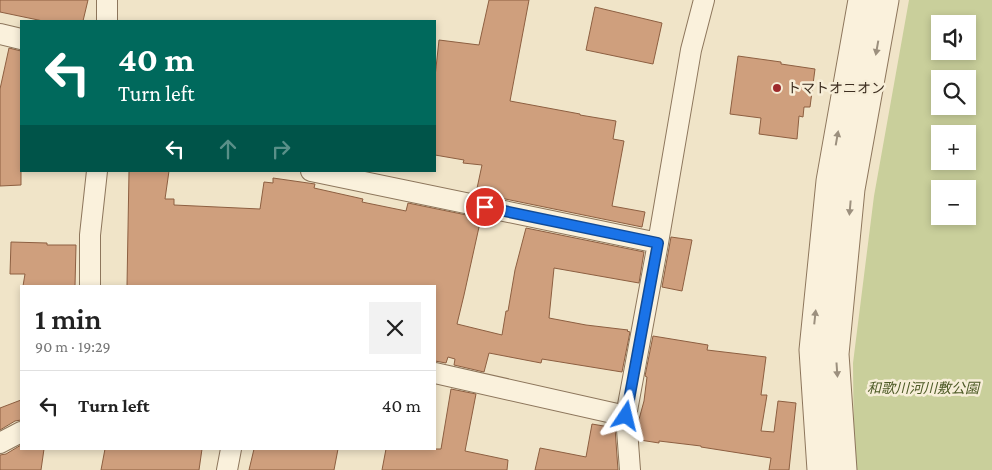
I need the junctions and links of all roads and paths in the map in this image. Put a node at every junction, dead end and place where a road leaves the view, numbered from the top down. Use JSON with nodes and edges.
{"nodes":[{"id":1,"x":107,"y":0,"type":"edge"},
{"id":2,"x":704,"y":0,"type":"edge"},
{"id":3,"x":861,"y":0,"type":"edge"},
{"id":4,"x":886,"y":0,"type":"edge"},
{"id":5,"x":107,"y":20,"type":"edge"},
{"id":6,"x":0,"y":34,"type":"edge"},
{"id":7,"x":20,"y":39,"type":"edge"},
{"id":8,"x":97,"y":172,"type":"edge"},
{"id":9,"x":316,"y":172,"type":"edge"},
{"id":10,"x":658,"y":243,"type":"junction"},
{"id":11,"x":90,"y":285,"type":"edge"},
{"id":12,"x":436,"y":373,"type":"edge"},
{"id":13,"x":626,"y":416,"type":"junction"},
{"id":14,"x":20,"y":432,"type":"edge"},
{"id":15,"x":0,"y":442,"type":"edge"},
{"id":16,"x":230,"y":450,"type":"edge"},
{"id":17,"x":227,"y":470,"type":"edge"},
{"id":18,"x":630,"y":470,"type":"edge"},
{"id":19,"x":820,"y":470,"type":"edge"},
{"id":20,"x":844,"y":470,"type":"edge"}],
"edges":[{"from":1,"to":5,"type":"street"},
{"from":2,"to":10,"type":"street"},
{"from":19,"to":3,"type":"street","one_way":true},
{"from":4,"to":20,"type":"street","one_way":true},
{"from":6,"to":7,"type":"street"},
{"from":8,"to":11,"type":"street"},
{"from":9,"to":10,"type":"street"},
{"from":10,"to":13,"type":"street"},
{"from":12,"to":13,"type":"street"},
{"from":13,"to":18,"type":"street"},
{"from":14,"to":15,"type":"street"},
{"from":16,"to":17,"type":"street"}]}
